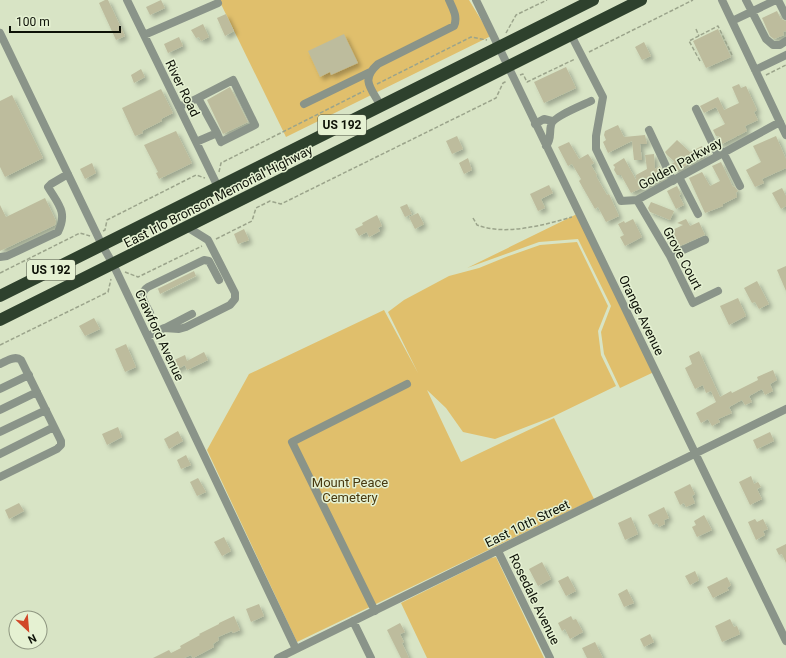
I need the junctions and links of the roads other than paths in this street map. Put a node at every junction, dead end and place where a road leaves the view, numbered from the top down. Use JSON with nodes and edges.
{"nodes":[{"id":1,"x":127,"y":0,"type":"edge"},
{"id":2,"x":449,"y":0,"type":"edge"},
{"id":3,"x":476,"y":0,"type":"edge"},
{"id":4,"x":594,"y":0,"type":"edge"},
{"id":5,"x":641,"y":0,"type":"edge"},
{"id":6,"x":722,"y":0,"type":"edge"},
{"id":7,"x":746,"y":0,"type":"edge"},
{"id":8,"x":777,"y":0,"type":"edge"},
{"id":9,"x":218,"y":3,"type":"dead end"},
{"id":10,"x":752,"y":11,"type":"junction"},
{"id":11,"x":786,"y":16,"type":"edge"},
{"id":12,"x":732,"y":21,"type":"junction"},
{"id":13,"x":0,"y":33,"type":"edge"},
{"id":14,"x":144,"y":35,"type":"junction"},
{"id":15,"x":571,"y":35,"type":"junction"},
{"id":16,"x":786,"y":36,"type":"edge"},
{"id":17,"x":496,"y":42,"type":"junction"},
{"id":18,"x":769,"y":42,"type":"junction"},
{"id":19,"x":783,"y":43,"type":"edge"},
{"id":20,"x":786,"y":55,"type":"edge"},
{"id":21,"x":508,"y":66,"type":"junction"},
{"id":22,"x":755,"y":70,"type":"junction"},
{"id":23,"x":370,"y":72,"type":"junction"},
{"id":24,"x":198,"y":98,"type":"junction"},
{"id":25,"x":591,"y":101,"type":"dead end"},
{"id":26,"x":304,"y":104,"type":"dead end"},
{"id":27,"x":381,"y":106,"type":"junction"},
{"id":28,"x":179,"y":107,"type":"junction"},
{"id":29,"x":696,"y":109,"type":"dead end"},
{"id":30,"x":552,"y":121,"type":"junction"},
{"id":31,"x":780,"y":122,"type":"junction"},
{"id":32,"x":535,"y":124,"type":"junction"},
{"id":33,"x":649,"y":130,"type":"dead end"},
{"id":34,"x":216,"y":133,"type":"junction"},
{"id":35,"x":786,"y":135,"type":"edge"},
{"id":36,"x":196,"y":142,"type":"junction"},
{"id":37,"x":546,"y":146,"type":"junction"},
{"id":38,"x":721,"y":154,"type":"junction"},
{"id":39,"x":68,"y":174,"type":"junction"},
{"id":40,"x":676,"y":179,"type":"junction"},
{"id":41,"x":740,"y":186,"type":"dead end"},
{"id":42,"x":218,"y":187,"type":"junction"},
{"id":43,"x":637,"y":200,"type":"junction"},
{"id":44,"x":698,"y":214,"type":"dead end"},
{"id":45,"x":188,"y":227,"type":"junction"},
{"id":46,"x":100,"y":239,"type":"junction"},
{"id":47,"x":704,"y":240,"type":"dead end"},
{"id":48,"x":670,"y":256,"type":"junction"},
{"id":49,"x":0,"y":257,"type":"edge"},
{"id":50,"x":116,"y":269,"type":"junction"},
{"id":51,"x":218,"y":280,"type":"dead end"},
{"id":52,"x":718,"y":291,"type":"dead end"},
{"id":53,"x":0,"y":296,"type":"edge"},
{"id":54,"x":150,"y":313,"type":"dead end"},
{"id":55,"x":192,"y":314,"type":"dead end"},
{"id":56,"x":0,"y":320,"type":"edge"},
{"id":57,"x":164,"y":328,"type":"junction"},
{"id":58,"x":148,"y":336,"type":"junction"},
{"id":59,"x":0,"y":364,"type":"edge"},
{"id":60,"x":29,"y":375,"type":"junction"},
{"id":61,"x":408,"y":384,"type":"dead end"},
{"id":62,"x":0,"y":389,"type":"edge"},
{"id":63,"x":37,"y":392,"type":"junction"},
{"id":64,"x":0,"y":410,"type":"edge"},
{"id":65,"x":46,"y":410,"type":"junction"},
{"id":66,"x":786,"y":410,"type":"edge"},
{"id":67,"x":54,"y":427,"type":"junction"},
{"id":68,"x":0,"y":432,"type":"edge"},
{"id":69,"x":0,"y":454,"type":"edge"},
{"id":70,"x":696,"y":454,"type":"junction"},
{"id":71,"x":0,"y":477,"type":"edge"},
{"id":72,"x":498,"y":551,"type":"junction"},
{"id":73,"x":375,"y":611,"type":"junction"},
{"id":74,"x":353,"y":621,"type":"junction"},
{"id":75,"x":786,"y":641,"type":"edge"},
{"id":76,"x":296,"y":649,"type":"junction"},
{"id":77,"x":278,"y":658,"type":"edge"},
{"id":78,"x":371,"y":658,"type":"edge"},
{"id":79,"x":550,"y":658,"type":"edge"}],
"edges":[{"from":1,"to":14,"type":"street","name":"River Road"},
{"from":2,"to":23,"type":"street"},
{"from":3,"to":17,"type":"street","name":"Orange Avenue"},
{"from":4,"to":17,"type":"highway","name":"East Irlo Bronson Memorial Highway","number":"US 192"},
{"from":5,"to":15,"type":"highway","name":"East Irlo Bronson Memorial Highway","number":"US 192"},
{"from":6,"to":12,"type":"street"},
{"from":7,"to":10,"type":"street"},
{"from":8,"to":10,"type":"street"},
{"from":8,"to":11,"type":"street"},
{"from":9,"to":14,"type":"street"},
{"from":10,"to":12,"type":"street"},
{"from":10,"to":18,"type":"street"},
{"from":12,"to":22,"type":"street"},
{"from":13,"to":39,"type":"street","name":"Crawford Avenue"},
{"from":14,"to":28,"type":"street","name":"River Road"},
{"from":15,"to":21,"type":"highway","name":"East Irlo Bronson Memorial Highway","number":"US 192"},
{"from":15,"to":43,"type":"street","name":"Golden Parkway"},
{"from":16,"to":18,"type":"street"},
{"from":17,"to":21,"type":"street","name":"Orange Avenue"},
{"from":17,"to":27,"type":"highway","name":"East Irlo Bronson Memorial Highway","number":"US 192"},
{"from":18,"to":19,"type":"street"},
{"from":19,"to":20,"type":"street"},
{"from":20,"to":22,"type":"street"},
{"from":21,"to":32,"type":"street","name":"Orange Avenue"},
{"from":21,"to":45,"type":"highway","name":"East Irlo Bronson Memorial Highway","number":"US 192"},
{"from":22,"to":31,"type":"street"},
{"from":23,"to":26,"type":"street"},
{"from":23,"to":27,"type":"street"},
{"from":24,"to":28,"type":"street"},
{"from":24,"to":34,"type":"street"},
{"from":24,"to":34,"type":"street"},
{"from":25,"to":30,"type":"street"},
{"from":27,"to":42,"type":"highway","name":"East Irlo Bronson Memorial Highway","number":"US 192"},
{"from":28,"to":36,"type":"street","name":"River Road"},
{"from":29,"to":38,"type":"street"},
{"from":30,"to":32,"type":"street"},
{"from":30,"to":37,"type":"street"},
{"from":31,"to":35,"type":"street"},
{"from":31,"to":38,"type":"street","name":"Golden Parkway"},
{"from":32,"to":37,"type":"street","name":"Orange Avenue"},
{"from":33,"to":40,"type":"street"},
{"from":34,"to":36,"type":"street"},
{"from":36,"to":42,"type":"street","name":"River Road"},
{"from":37,"to":70,"type":"street","name":"Orange Avenue"},
{"from":38,"to":40,"type":"street","name":"Golden Parkway"},
{"from":38,"to":41,"type":"street"},
{"from":39,"to":46,"type":"street","name":"Crawford Avenue"},
{"from":39,"to":49,"type":"street"},
{"from":40,"to":43,"type":"street","name":"Golden Parkway"},
{"from":40,"to":44,"type":"street"},
{"from":42,"to":46,"type":"highway","name":"East Irlo Bronson Memorial Highway","number":"US 192"},
{"from":43,"to":48,"type":"street","name":"Grove Court"},
{"from":45,"to":50,"type":"highway","name":"East Irlo Bronson Memorial Highway","number":"US 192"},
{"from":45,"to":57,"type":"street"},
{"from":46,"to":50,"type":"street","name":"Crawford Avenue"},
{"from":46,"to":53,"type":"highway","name":"East Irlo Bronson Memorial Highway","number":"US 192"},
{"from":47,"to":48,"type":"street"},
{"from":48,"to":52,"type":"street","name":"Grove Court"},
{"from":50,"to":56,"type":"highway","name":"East Irlo Bronson Memorial Highway","number":"US 192"},
{"from":50,"to":58,"type":"street","name":"Crawford Avenue"},
{"from":51,"to":54,"type":"street"},
{"from":55,"to":57,"type":"street"},
{"from":57,"to":58,"type":"street"},
{"from":58,"to":76,"type":"street","name":"Crawford Avenue"},
{"from":59,"to":60,"type":"street"},
{"from":60,"to":62,"type":"street"},
{"from":60,"to":63,"type":"street"},
{"from":61,"to":73,"type":"street"},
{"from":63,"to":64,"type":"street"},
{"from":63,"to":65,"type":"street"},
{"from":65,"to":67,"type":"street"},
{"from":65,"to":68,"type":"street"},
{"from":66,"to":70,"type":"street","name":"East 10th Street"},
{"from":67,"to":69,"type":"street"},
{"from":67,"to":71,"type":"street"},
{"from":70,"to":72,"type":"street","name":"East 10th Street"},
{"from":70,"to":75,"type":"street","name":"Orange Avenue"},
{"from":72,"to":73,"type":"street","name":"East 10th Street"},
{"from":72,"to":79,"type":"street","name":"Rosedale Avenue"},
{"from":73,"to":74,"type":"street","name":"East 10th Street"},
{"from":74,"to":76,"type":"street","name":"East 10th Street"},
{"from":74,"to":78,"type":"street"},
{"from":76,"to":77,"type":"street","name":"East 10th Street"}]}
